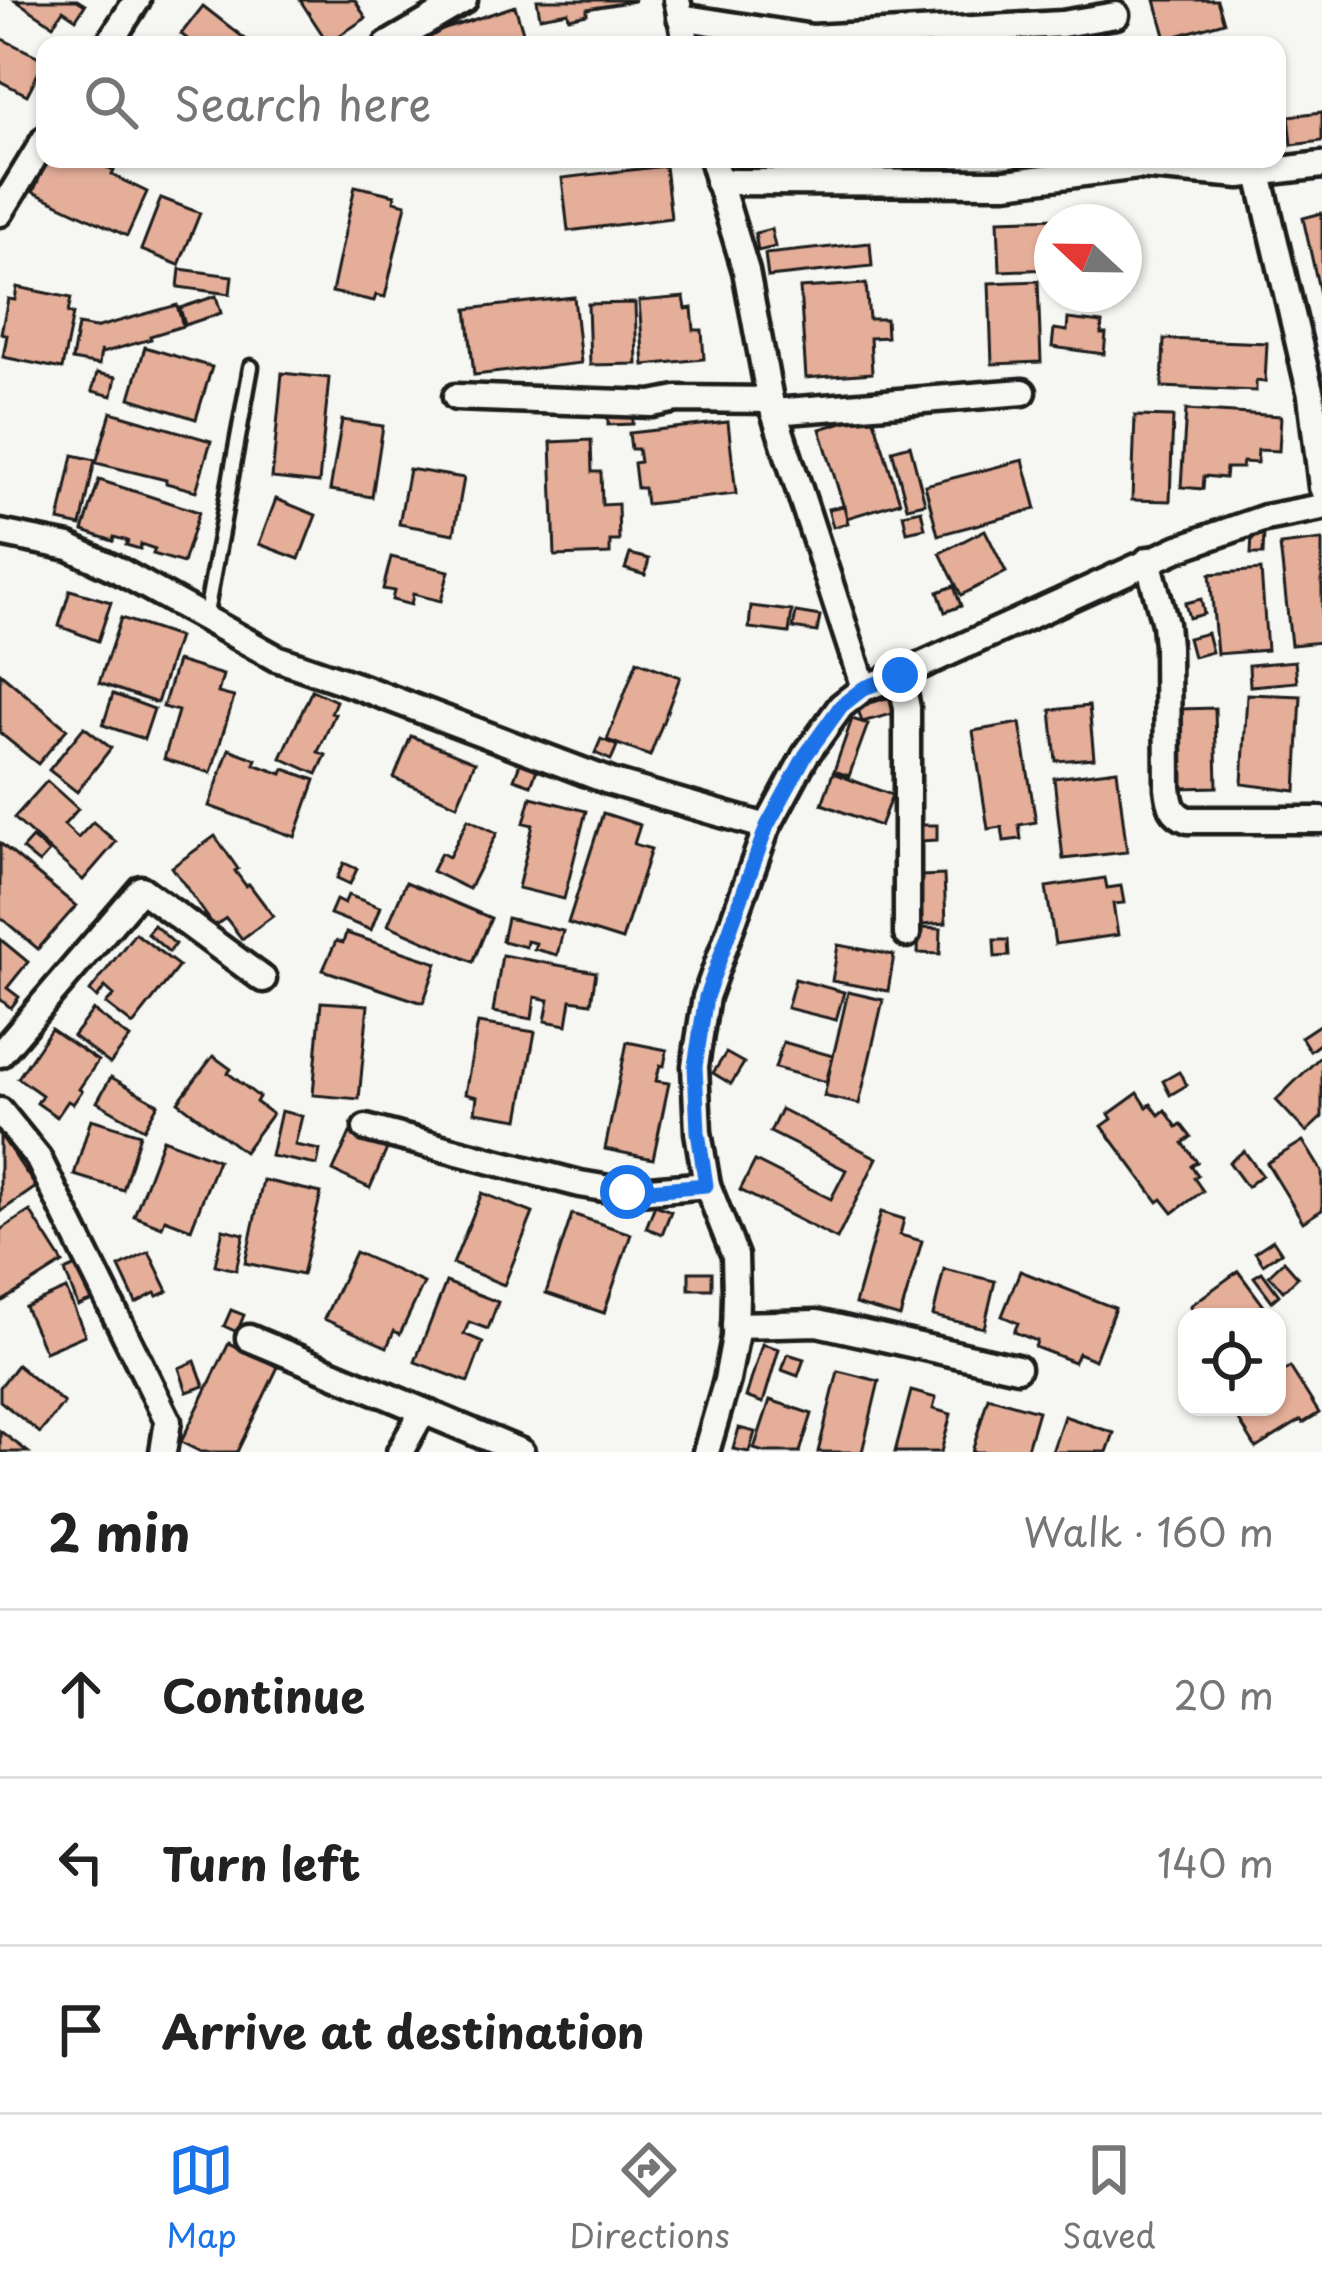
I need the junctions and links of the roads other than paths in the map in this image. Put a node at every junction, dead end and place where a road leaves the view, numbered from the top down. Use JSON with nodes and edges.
{"nodes":[{"id":1,"x":137,"y":0,"type":"edge"},
{"id":2,"x":464,"y":0,"type":"edge"},
{"id":3,"x":679,"y":8,"type":"edge"},
{"id":4,"x":1116,"y":15,"type":"dead end"},
{"id":5,"x":114,"y":36,"type":"edge"},
{"id":6,"x":402,"y":36,"type":"edge"},
{"id":7,"x":803,"y":36,"type":"edge"},
{"id":8,"x":848,"y":36,"type":"edge"},
{"id":9,"x":36,"y":154,"type":"edge"},
{"id":10,"x":1322,"y":165,"type":"edge"},
{"id":11,"x":1122,"y":168,"type":"edge"},
{"id":12,"x":1158,"y":168,"type":"edge"},
{"id":13,"x":715,"y":170,"type":"edge"},
{"id":14,"x":1259,"y":174,"type":"junction"},
{"id":15,"x":0,"y":213,"type":"edge"},
{"id":16,"x":251,"y":367,"type":"dead end"},
{"id":17,"x":1023,"y":392,"type":"dead end"},
{"id":18,"x":456,"y":397,"type":"dead end"},
{"id":19,"x":772,"y":406,"type":"junction"},
{"id":20,"x":1322,"y":487,"type":"edge"},
{"id":21,"x":1322,"y":507,"type":"edge"},
{"id":22,"x":3,"y":541,"type":"edge"},
{"id":23,"x":1148,"y":560,"type":"junction"},
{"id":24,"x":205,"y":620,"type":"junction"},
{"id":25,"x":900,"y":675,"type":"junction"},
{"id":26,"x":864,"y":688,"type":"junction"},
{"id":27,"x":1322,"y":820,"type":"edge"},
{"id":28,"x":767,"y":826,"type":"junction"},
{"id":29,"x":907,"y":934,"type":"dead end"},
{"id":30,"x":263,"y":980,"type":"dead end"},
{"id":31,"x":0,"y":1054,"type":"edge"},
{"id":32,"x":0,"y":1111,"type":"edge"},
{"id":33,"x":366,"y":1129,"type":"dead end"},
{"id":34,"x":706,"y":1185,"type":"junction"},
{"id":35,"x":735,"y":1325,"type":"junction"},
{"id":36,"x":249,"y":1338,"type":"dead end"},
{"id":37,"x":1017,"y":1368,"type":"dead end"},
{"id":38,"x":423,"y":1411,"type":"junction"},
{"id":39,"x":163,"y":1452,"type":"edge"},
{"id":40,"x":400,"y":1452,"type":"edge"},
{"id":41,"x":521,"y":1452,"type":"edge"},
{"id":42,"x":706,"y":1452,"type":"edge"}],
"edges":[{"from":1,"to":5,"type":"street"},
{"from":2,"to":6,"type":"street"},
{"from":3,"to":7,"type":"street"},
{"from":4,"to":8,"type":"street"},
{"from":9,"to":15,"type":"street"},
{"from":10,"to":14,"type":"street"},
{"from":11,"to":13,"type":"street"},
{"from":12,"to":14,"type":"street"},
{"from":13,"to":19,"type":"street"},
{"from":14,"to":20,"type":"street"},
{"from":16,"to":24,"type":"lane"},
{"from":17,"to":19,"type":"street"},
{"from":18,"to":19,"type":"street"},
{"from":19,"to":26,"type":"street"},
{"from":21,"to":23,"type":"street"},
{"from":22,"to":24,"type":"street"},
{"from":23,"to":25,"type":"street"},
{"from":23,"to":27,"type":"street"},
{"from":24,"to":28,"type":"street"},
{"from":25,"to":26,"type":"street"},
{"from":25,"to":29,"type":"street"},
{"from":26,"to":28,"type":"street"},
{"from":28,"to":34,"type":"street"},
{"from":30,"to":31,"type":"street"},
{"from":32,"to":39,"type":"street"},
{"from":33,"to":34,"type":"street"},
{"from":34,"to":35,"type":"street"},
{"from":35,"to":37,"type":"street"},
{"from":35,"to":42,"type":"street"},
{"from":36,"to":38,"type":"street"},
{"from":38,"to":40,"type":"street"},
{"from":38,"to":41,"type":"street"}]}
